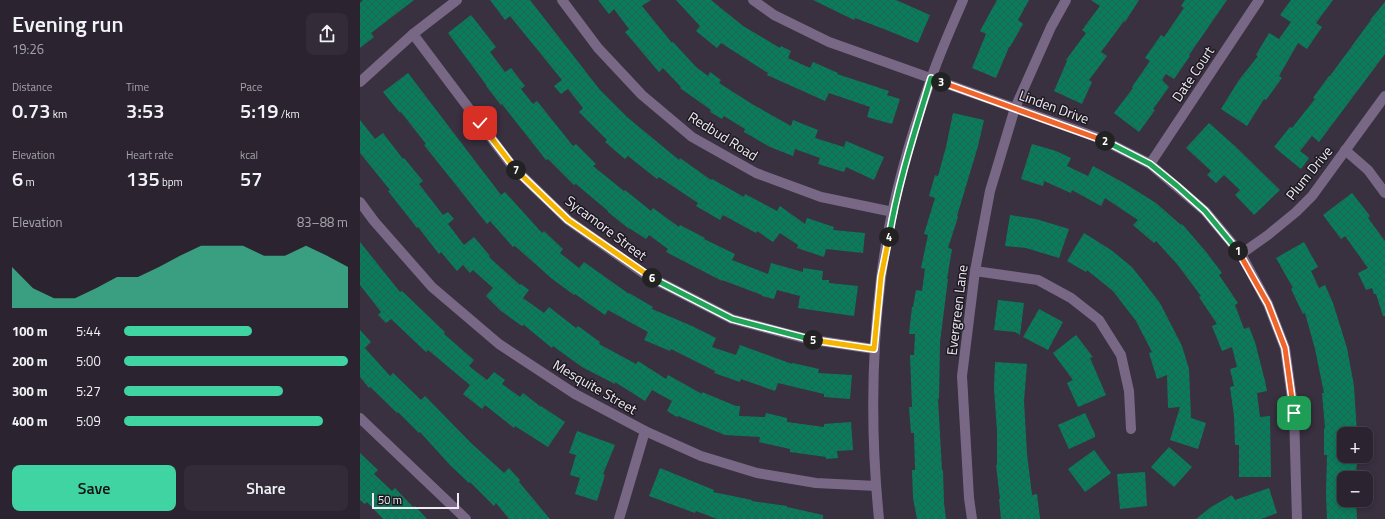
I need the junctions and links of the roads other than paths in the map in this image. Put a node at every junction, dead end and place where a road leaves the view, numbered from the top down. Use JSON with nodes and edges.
{"nodes":[{"id":1,"x":457,"y":0,"type":"edge"},
{"id":2,"x":562,"y":0,"type":"edge"},
{"id":3,"x":753,"y":0,"type":"edge"},
{"id":4,"x":962,"y":0,"type":"edge"},
{"id":5,"x":1066,"y":0,"type":"edge"},
{"id":6,"x":1259,"y":0,"type":"edge"},
{"id":7,"x":413,"y":34,"type":"junction"},
{"id":8,"x":931,"y":78,"type":"junction"},
{"id":9,"x":360,"y":82,"type":"edge"},
{"id":10,"x":1385,"y":96,"type":"edge"},
{"id":11,"x":1016,"y":108,"type":"junction"},
{"id":12,"x":1345,"y":150,"type":"junction"},
{"id":13,"x":1150,"y":164,"type":"junction"},
{"id":14,"x":1385,"y":192,"type":"edge"},
{"id":15,"x":360,"y":202,"type":"edge"},
{"id":16,"x":893,"y":212,"type":"junction"},
{"id":17,"x":1241,"y":254,"type":"junction"},
{"id":18,"x":975,"y":271,"type":"junction"},
{"id":19,"x":874,"y":349,"type":"junction"},
{"id":20,"x":360,"y":418,"type":"edge"},
{"id":21,"x":1131,"y":429,"type":"dead end"},
{"id":22,"x":645,"y":431,"type":"junction"},
{"id":23,"x":876,"y":486,"type":"junction"},
{"id":24,"x":466,"y":519,"type":"edge"},
{"id":25,"x":619,"y":519,"type":"edge"},
{"id":26,"x":879,"y":519,"type":"edge"},
{"id":27,"x":972,"y":519,"type":"edge"},
{"id":28,"x":1297,"y":519,"type":"edge"}],
"edges":[{"from":1,"to":7,"type":"street"},
{"from":2,"to":16,"type":"street","name":"Redbud Road"},
{"from":3,"to":8,"type":"street","name":"Linden Drive"},
{"from":4,"to":8,"type":"street"},
{"from":5,"to":11,"type":"street","name":"Evergreen Lane"},
{"from":6,"to":13,"type":"street","name":"Date Court"},
{"from":7,"to":9,"type":"street"},
{"from":7,"to":19,"type":"street","name":"Sycamore Street"},
{"from":8,"to":11,"type":"street","name":"Linden Drive"},
{"from":8,"to":16,"type":"street"},
{"from":10,"to":12,"type":"street","name":"Plum Drive"},
{"from":11,"to":13,"type":"street","name":"Linden Drive"},
{"from":11,"to":18,"type":"street","name":"Evergreen Lane"},
{"from":12,"to":14,"type":"street"},
{"from":12,"to":17,"type":"street","name":"Plum Drive"},
{"from":13,"to":17,"type":"street","name":"Linden Drive"},
{"from":15,"to":22,"type":"street","name":"Mesquite Street"},
{"from":16,"to":19,"type":"street"},
{"from":17,"to":28,"type":"street","name":"Linden Drive"},
{"from":18,"to":21,"type":"street"},
{"from":18,"to":27,"type":"street","name":"Evergreen Lane"},
{"from":19,"to":23,"type":"street"},
{"from":20,"to":24,"type":"street"},
{"from":22,"to":23,"type":"street","name":"Mesquite Street"},
{"from":22,"to":25,"type":"street"},
{"from":23,"to":26,"type":"street"}]}
